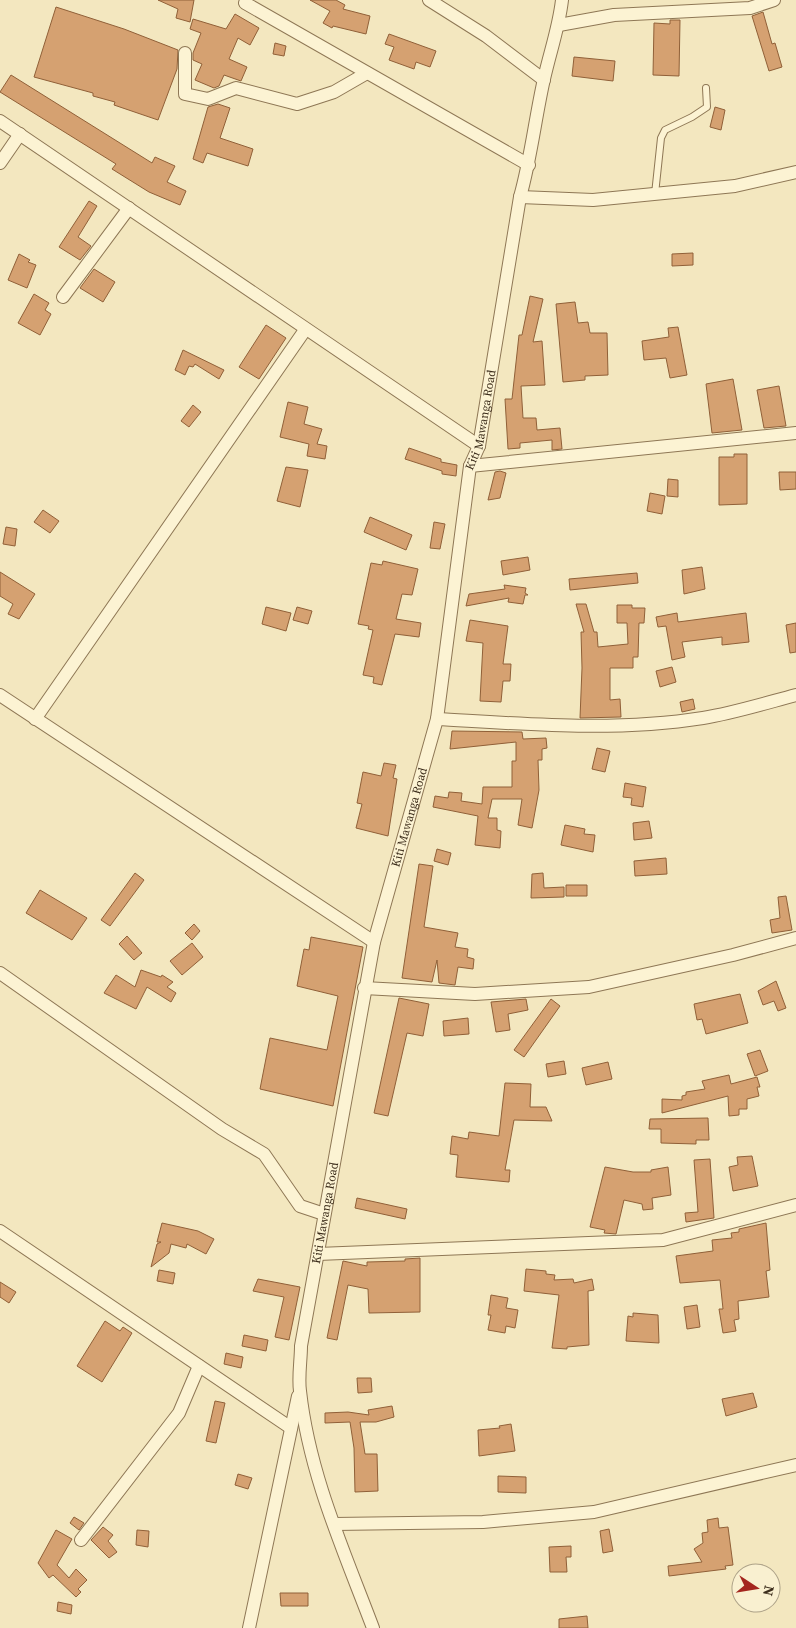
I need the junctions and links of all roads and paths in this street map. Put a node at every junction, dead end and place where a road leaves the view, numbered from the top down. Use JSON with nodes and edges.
{"nodes":[{"id":1,"x":429,"y":0,"type":"edge"},
{"id":2,"x":562,"y":0,"type":"edge"},
{"id":3,"x":774,"y":0,"type":"edge"},
{"id":4,"x":244,"y":1,"type":"edge"},
{"id":5,"x":559,"y":25,"type":"junction"},
{"id":6,"x":185,"y":53,"type":"dead end"},
{"id":7,"x":367,"y":73,"type":"junction"},
{"id":8,"x":544,"y":80,"type":"junction"},
{"id":9,"x":706,"y":88,"type":"dead end"},
{"id":10,"x":0,"y":120,"type":"edge"},
{"id":11,"x":20,"y":134,"type":"junction"},
{"id":12,"x":0,"y":163,"type":"edge"},
{"id":13,"x":529,"y":165,"type":"junction"},
{"id":14,"x":796,"y":172,"type":"edge"},
{"id":15,"x":655,"y":194,"type":"junction"},
{"id":16,"x":520,"y":197,"type":"junction"},
{"id":17,"x":129,"y":208,"type":"junction"},
{"id":18,"x":63,"y":297,"type":"dead end"},
{"id":19,"x":306,"y":330,"type":"junction"},
{"id":20,"x":796,"y":433,"type":"edge"},
{"id":21,"x":479,"y":446,"type":"junction"},
{"id":22,"x":470,"y":466,"type":"junction"},
{"id":23,"x":0,"y":695,"type":"edge"},
{"id":24,"x":796,"y":695,"type":"edge"},
{"id":25,"x":35,"y":719,"type":"junction"},
{"id":26,"x":436,"y":719,"type":"junction"},
{"id":27,"x":796,"y":938,"type":"edge"},
{"id":28,"x":374,"y":942,"type":"junction"},
{"id":29,"x":0,"y":973,"type":"edge"},
{"id":30,"x":364,"y":988,"type":"junction"},
{"id":31,"x":796,"y":1205,"type":"edge"},
{"id":32,"x":324,"y":1214,"type":"junction"},
{"id":33,"x":0,"y":1230,"type":"edge"},
{"id":34,"x":318,"y":1254,"type":"junction"},
{"id":35,"x":198,"y":1366,"type":"junction"},
{"id":36,"x":299,"y":1390,"type":"junction"},
{"id":37,"x":291,"y":1428,"type":"junction"},
{"id":38,"x":796,"y":1465,"type":"edge"},
{"id":39,"x":334,"y":1524,"type":"junction"},
{"id":40,"x":81,"y":1540,"type":"dead end"},
{"id":41,"x":249,"y":1628,"type":"edge"},
{"id":42,"x":373,"y":1628,"type":"edge"}],
"edges":[{"from":1,"to":8,"type":"street"},
{"from":2,"to":5,"type":"street","name":"Kiti Mawanga Road"},
{"from":3,"to":5,"type":"street"},
{"from":4,"to":7,"type":"street"},
{"from":5,"to":8,"type":"street","name":"Kiti Mawanga Road"},
{"from":6,"to":7,"type":"street"},
{"from":7,"to":13,"type":"street"},
{"from":8,"to":13,"type":"street","name":"Kiti Mawanga Road"},
{"from":9,"to":15,"type":"lane"},
{"from":10,"to":11,"type":"street"},
{"from":11,"to":12,"type":"street"},
{"from":11,"to":17,"type":"street"},
{"from":13,"to":16,"type":"street","name":"Kiti Mawanga Road"},
{"from":14,"to":15,"type":"street"},
{"from":15,"to":16,"type":"street"},
{"from":16,"to":21,"type":"street","name":"Kiti Mawanga Road"},
{"from":17,"to":18,"type":"street"},
{"from":17,"to":19,"type":"street"},
{"from":19,"to":21,"type":"street"},
{"from":19,"to":25,"type":"street"},
{"from":20,"to":22,"type":"street"},
{"from":21,"to":22,"type":"street","name":"Kiti Mawanga Road"},
{"from":22,"to":26,"type":"street","name":"Kiti Mawanga Road"},
{"from":23,"to":25,"type":"street"},
{"from":24,"to":26,"type":"street"},
{"from":25,"to":28,"type":"street"},
{"from":26,"to":28,"type":"street","name":"Kiti Mawanga Road"},
{"from":27,"to":30,"type":"street"},
{"from":28,"to":30,"type":"street","name":"Kiti Mawanga Road"},
{"from":29,"to":32,"type":"street"},
{"from":30,"to":32,"type":"street","name":"Kiti Mawanga Road"},
{"from":31,"to":34,"type":"street"},
{"from":32,"to":34,"type":"street","name":"Kiti Mawanga Road"},
{"from":33,"to":35,"type":"street"},
{"from":34,"to":36,"type":"street","name":"Kiti Mawanga Road"},
{"from":35,"to":37,"type":"street"},
{"from":35,"to":40,"type":"street"},
{"from":36,"to":37,"type":"street"},
{"from":36,"to":39,"type":"street","name":"Kiti Mawanga Road"},
{"from":37,"to":41,"type":"street"},
{"from":38,"to":39,"type":"street"},
{"from":39,"to":42,"type":"street","name":"Kiti Mawanga Road"}]}
